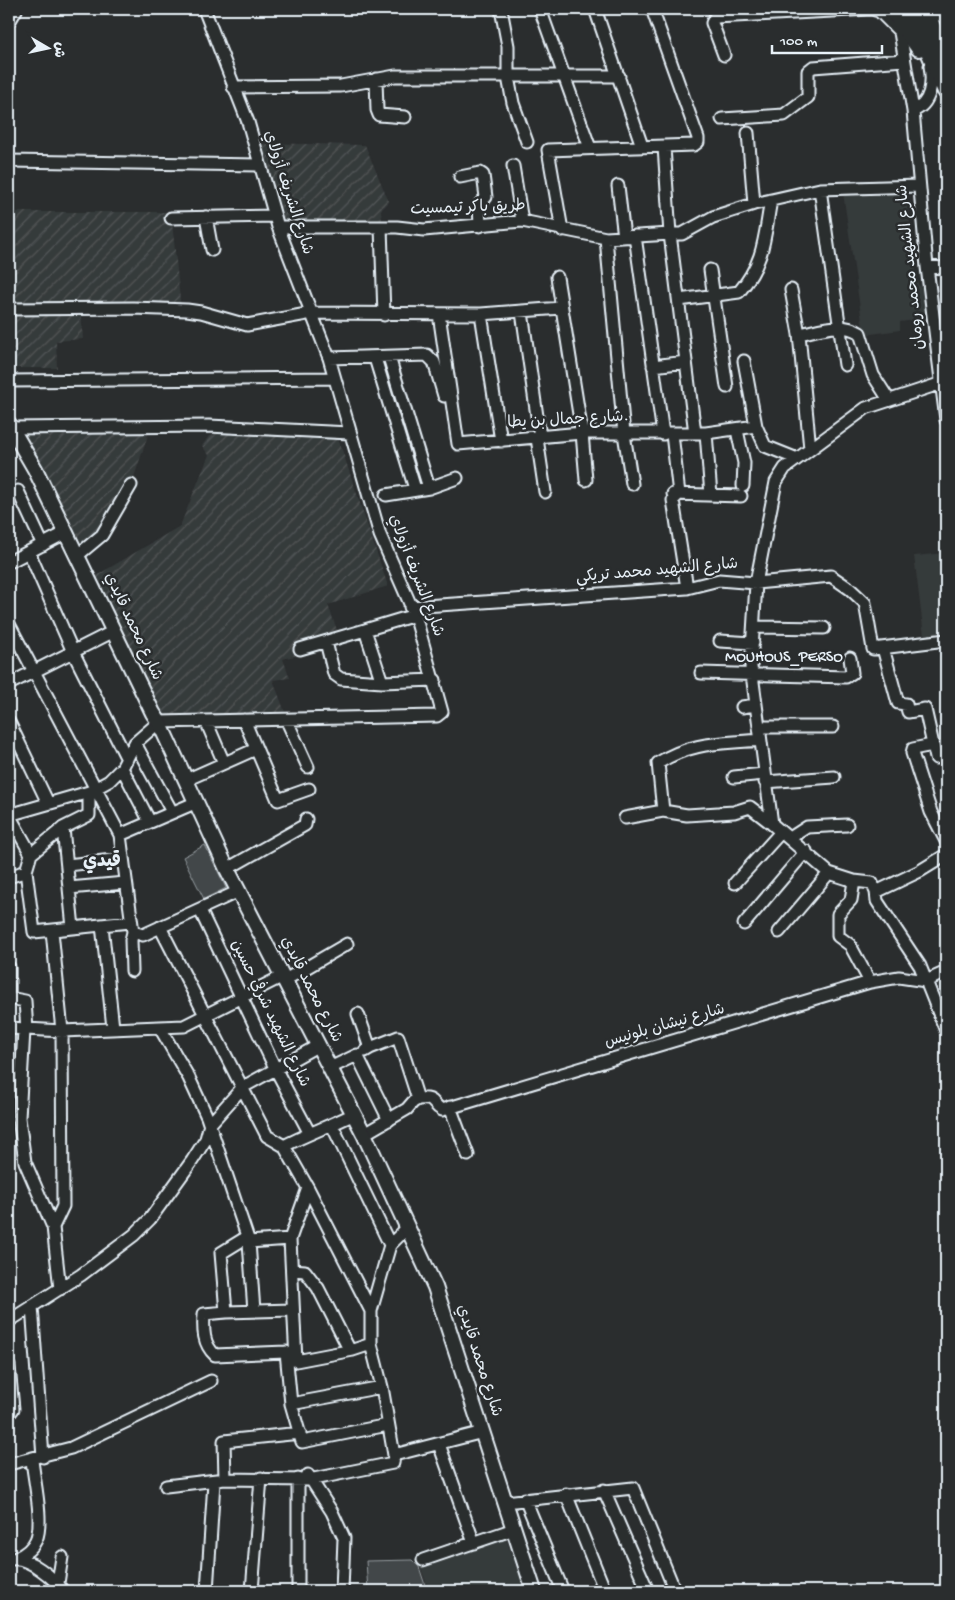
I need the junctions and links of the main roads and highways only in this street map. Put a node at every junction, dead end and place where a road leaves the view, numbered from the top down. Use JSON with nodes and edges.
{"nodes":[{"id":1,"x":15,"y":9,"type":"edge"},
{"id":2,"x":892,"y":9,"type":"edge"},
{"id":3,"x":911,"y":9,"type":"edge"},
{"id":4,"x":925,"y":9,"type":"edge"},
{"id":5,"x":937,"y":9,"type":"edge"},
{"id":6,"x":946,"y":16,"type":"edge"},
{"id":7,"x":9,"y":20,"type":"edge"},
{"id":8,"x":938,"y":67,"type":"edge"},
{"id":9,"x":946,"y":91,"type":"edge"},
{"id":10,"x":10,"y":426,"type":"edge"},
{"id":11,"x":534,"y":1591,"type":"edge"}],
"edges":[{"from":1,"to":7,"type":"main road"},
{"from":2,"to":8,"type":"highway"},
{"from":3,"to":8,"type":"highway"},
{"from":4,"to":8,"type":"highway"},
{"from":5,"to":6,"type":"highway"},
{"from":8,"to":9,"type":"highway"},
{"from":10,"to":11,"type":"main road","name":"شارع محمد قايدي"}]}
